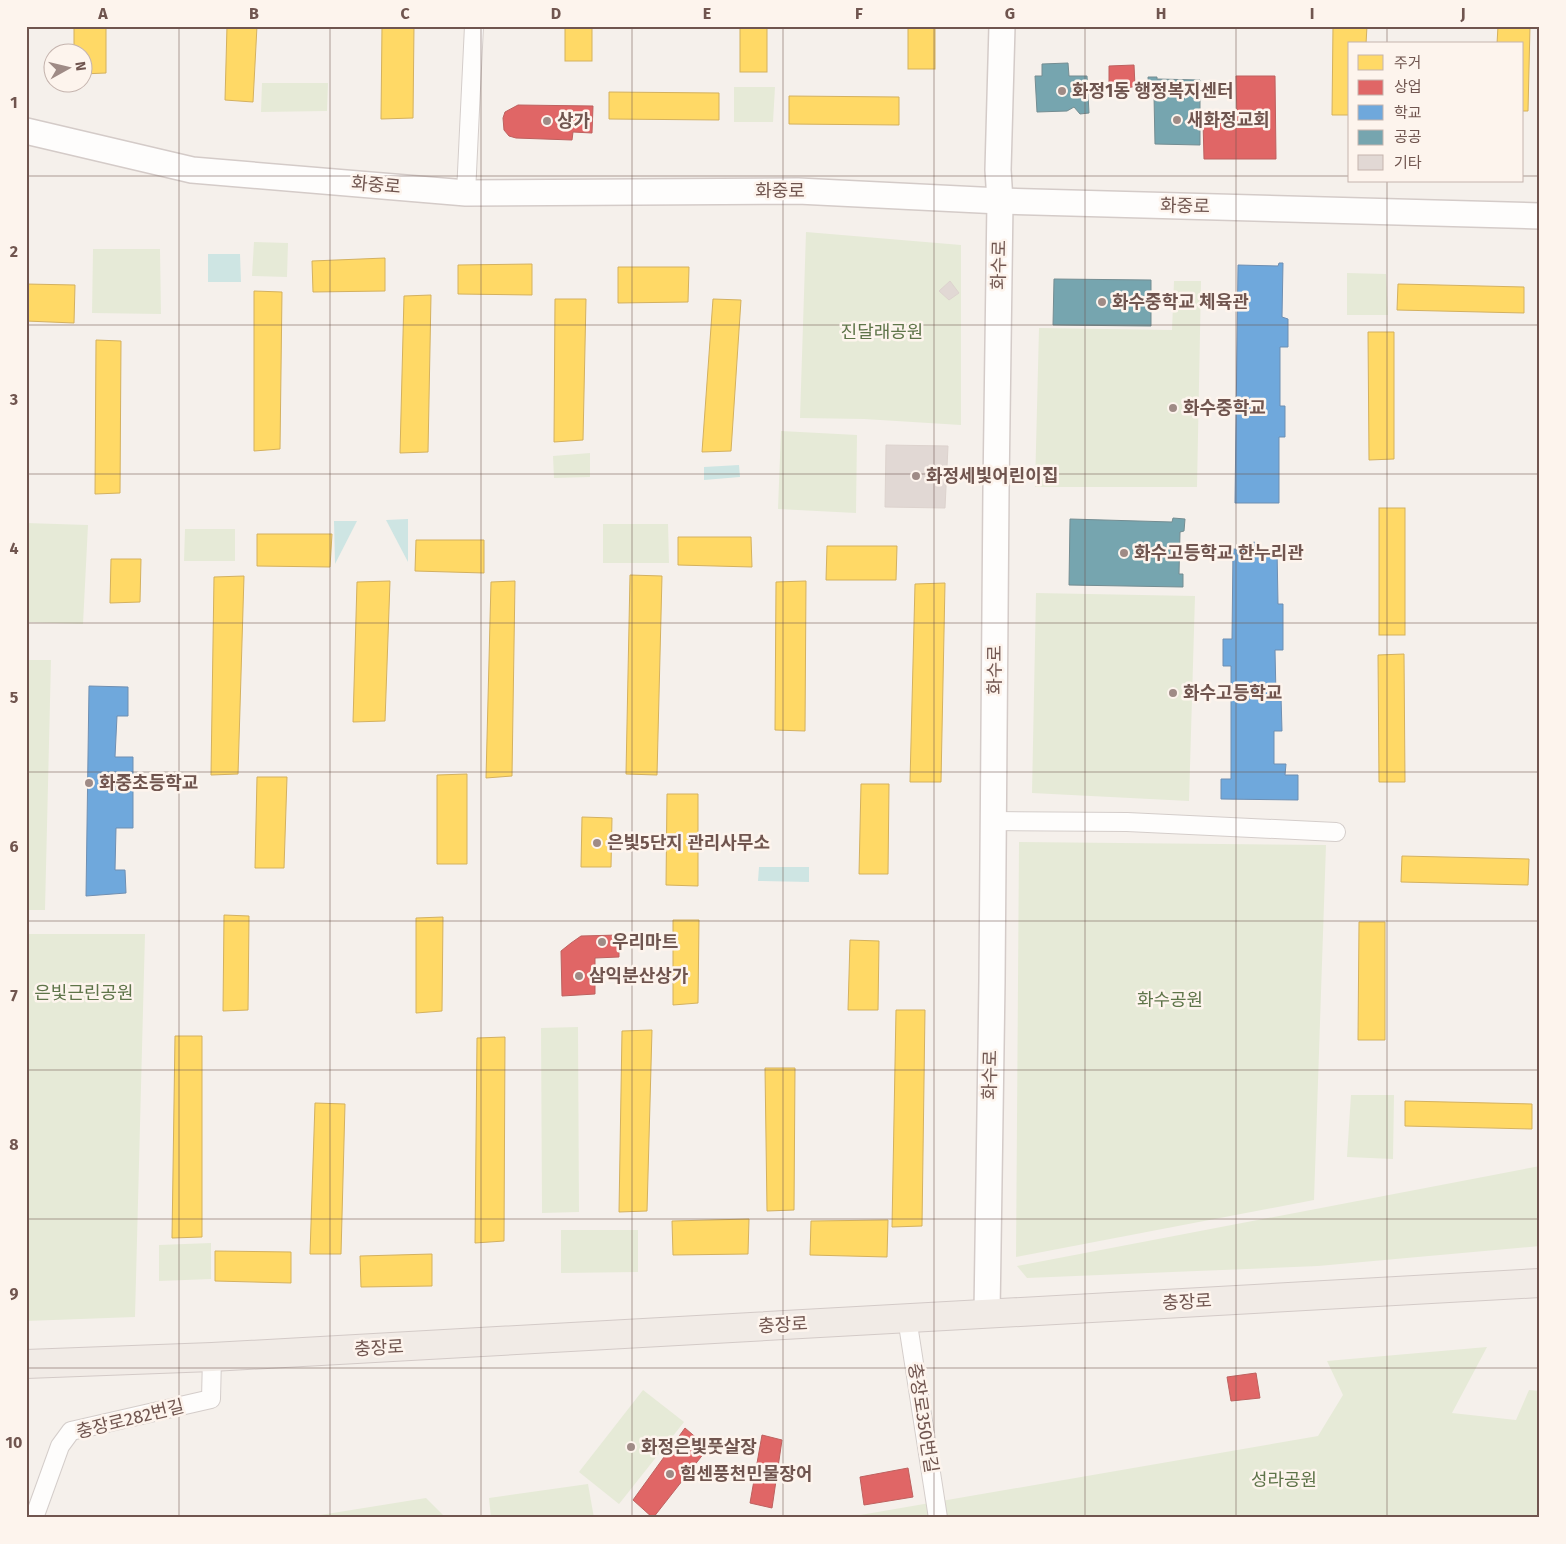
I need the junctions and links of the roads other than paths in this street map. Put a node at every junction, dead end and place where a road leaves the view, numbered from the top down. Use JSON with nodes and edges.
{"nodes":[{"id":1,"x":474,"y":26,"type":"edge"},
{"id":2,"x":1002,"y":26,"type":"edge"},
{"id":3,"x":26,"y":131,"type":"edge"},
{"id":4,"x":466,"y":193,"type":"junction"},
{"id":5,"x":1000,"y":201,"type":"junction"},
{"id":6,"x":1540,"y":216,"type":"edge"},
{"id":7,"x":993,"y":821,"type":"junction"},
{"id":8,"x":1336,"y":832,"type":"dead end"},
{"id":9,"x":1540,"y":1282,"type":"edge"},
{"id":10,"x":987,"y":1313,"type":"junction"},
{"id":11,"x":907,"y":1318,"type":"junction"},
{"id":12,"x":212,"y":1357,"type":"junction"},
{"id":13,"x":26,"y":1364,"type":"edge"},
{"id":14,"x":34,"y":1518,"type":"edge"},
{"id":15,"x":938,"y":1518,"type":"edge"}],
"edges":[{"from":1,"to":4,"type":"street"},
{"from":2,"to":5,"type":"main road","name":"화수로"},
{"from":3,"to":4,"type":"main road","name":"화중로"},
{"from":4,"to":5,"type":"main road","name":"화중로"},
{"from":5,"to":6,"type":"main road","name":"화중로"},
{"from":5,"to":7,"type":"main road","name":"화수로"},
{"from":7,"to":8,"type":"street"},
{"from":7,"to":10,"type":"main road","name":"화수로"},
{"from":9,"to":10,"type":"main road","name":"충장로"},
{"from":10,"to":11,"type":"main road","name":"충장로"},
{"from":11,"to":12,"type":"main road","name":"충장로"},
{"from":11,"to":15,"type":"street","name":"충장로350번길"},
{"from":12,"to":13,"type":"main road","name":"충장로"},
{"from":12,"to":14,"type":"street","name":"충장로282번길"}]}
